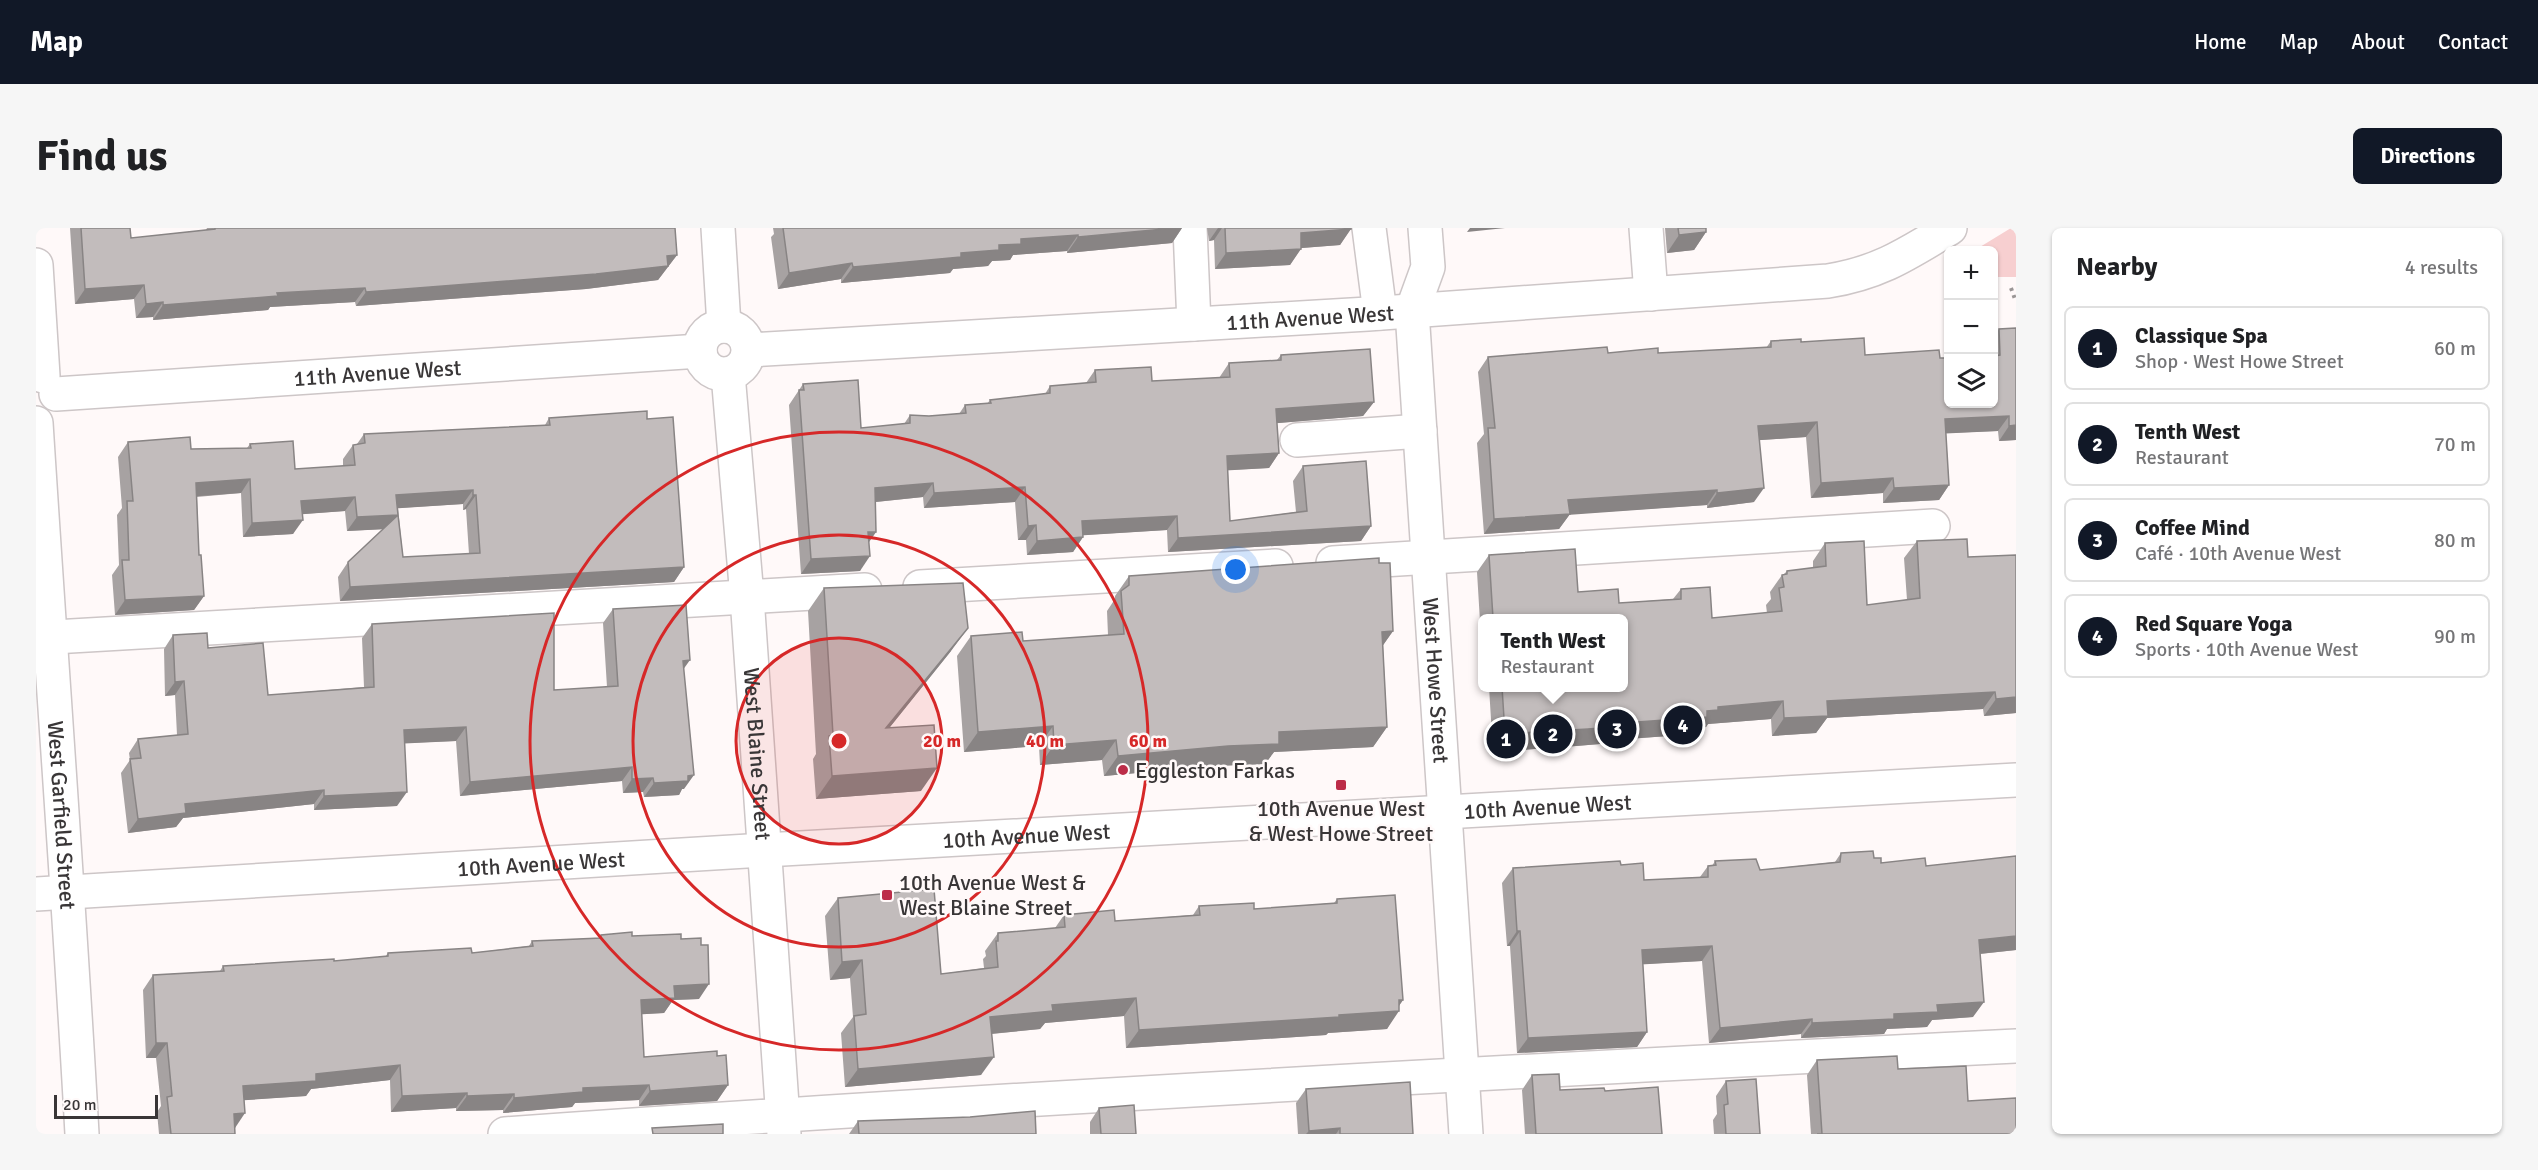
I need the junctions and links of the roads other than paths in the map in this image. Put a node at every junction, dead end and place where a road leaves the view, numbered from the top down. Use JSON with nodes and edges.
{"nodes":[{"id":1,"x":718,"y":228,"type":"edge"},
{"id":2,"x":1190,"y":228,"type":"edge"},
{"id":3,"x":1369,"y":228,"type":"edge"},
{"id":4,"x":1425,"y":228,"type":"edge"},
{"id":5,"x":1646,"y":228,"type":"edge"},
{"id":6,"x":1950,"y":228,"type":"edge"},
{"id":7,"x":36,"y":265,"type":"edge"},
{"id":8,"x":1651,"y":294,"type":"junction"},
{"id":9,"x":1412,"y":311,"type":"junction"},
{"id":10,"x":1380,"y":313,"type":"junction"},
{"id":11,"x":1194,"y":324,"type":"junction"},
{"id":12,"x":724,"y":326,"type":"junction"},
{"id":13,"x":700,"y":351,"type":"junction"},
{"id":14,"x":738,"y":362,"type":"junction"},
{"id":15,"x":43,"y":390,"type":"edge"},
{"id":16,"x":36,"y":423,"type":"edge"},
{"id":17,"x":1420,"y":431,"type":"junction"},
{"id":18,"x":1297,"y":440,"type":"dead end"},
{"id":19,"x":1933,"y":526,"type":"dead end"},
{"id":20,"x":1428,"y":557,"type":"junction"},
{"id":21,"x":747,"y":597,"type":"junction"},
{"id":22,"x":42,"y":637,"type":"edge"},
{"id":23,"x":2016,"y":780,"type":"edge"},
{"id":24,"x":1445,"y":813,"type":"junction"},
{"id":25,"x":765,"y":850,"type":"junction"},
{"id":26,"x":69,"y":892,"type":"junction"},
{"id":27,"x":36,"y":894,"type":"edge"},
{"id":28,"x":2016,"y":1047,"type":"edge"},
{"id":29,"x":1461,"y":1073,"type":"junction"},
{"id":30,"x":784,"y":1124,"type":"edge"},
{"id":31,"x":82,"y":1134,"type":"edge"},
{"id":32,"x":505,"y":1134,"type":"edge"},
{"id":33,"x":1466,"y":1134,"type":"edge"}],
"edges":[{"from":1,"to":12,"type":"street"},
{"from":2,"to":11,"type":"street"},
{"from":3,"to":10,"type":"street"},
{"from":4,"to":9,"type":"street","name":"West Howe Street"},
{"from":5,"to":8,"type":"street"},
{"from":6,"to":8,"type":"street","name":"11th Avenue West"},
{"from":7,"to":15,"type":"street"},
{"from":8,"to":9,"type":"street","name":"11th Avenue West"},
{"from":9,"to":10,"type":"street","name":"11th Avenue West"},
{"from":9,"to":17,"type":"street","name":"West Howe Street"},
{"from":10,"to":11,"type":"street","name":"11th Avenue West"},
{"from":11,"to":14,"type":"street","name":"11th Avenue West"},
{"from":12,"to":13,"type":"street"},
{"from":12,"to":14,"type":"street"},
{"from":13,"to":14,"type":"street"},
{"from":13,"to":15,"type":"street","name":"11th Avenue West"},
{"from":14,"to":21,"type":"street","name":"West Blaine Street"},
{"from":16,"to":22,"type":"street","name":"West Garfield Street"},
{"from":17,"to":18,"type":"street"},
{"from":17,"to":20,"type":"street","name":"West Howe Street"},
{"from":19,"to":20,"type":"street"},
{"from":20,"to":21,"type":"street"},
{"from":20,"to":24,"type":"street","name":"West Howe Street"},
{"from":21,"to":22,"type":"street"},
{"from":21,"to":25,"type":"street","name":"West Blaine Street"},
{"from":22,"to":26,"type":"street","name":"West Garfield Street"},
{"from":23,"to":24,"type":"street","name":"10th Avenue West"},
{"from":24,"to":25,"type":"street","name":"10th Avenue West"},
{"from":24,"to":29,"type":"street","name":"West Howe Street"},
{"from":25,"to":26,"type":"street","name":"10th Avenue West"},
{"from":25,"to":30,"type":"street","name":"West Blaine Street"},
{"from":26,"to":27,"type":"street","name":"10th Avenue West"},
{"from":26,"to":31,"type":"street","name":"West Garfield Street"},
{"from":28,"to":29,"type":"street"},
{"from":29,"to":30,"type":"street"},
{"from":29,"to":33,"type":"street","name":"West Howe Street"},
{"from":30,"to":32,"type":"street"}]}
